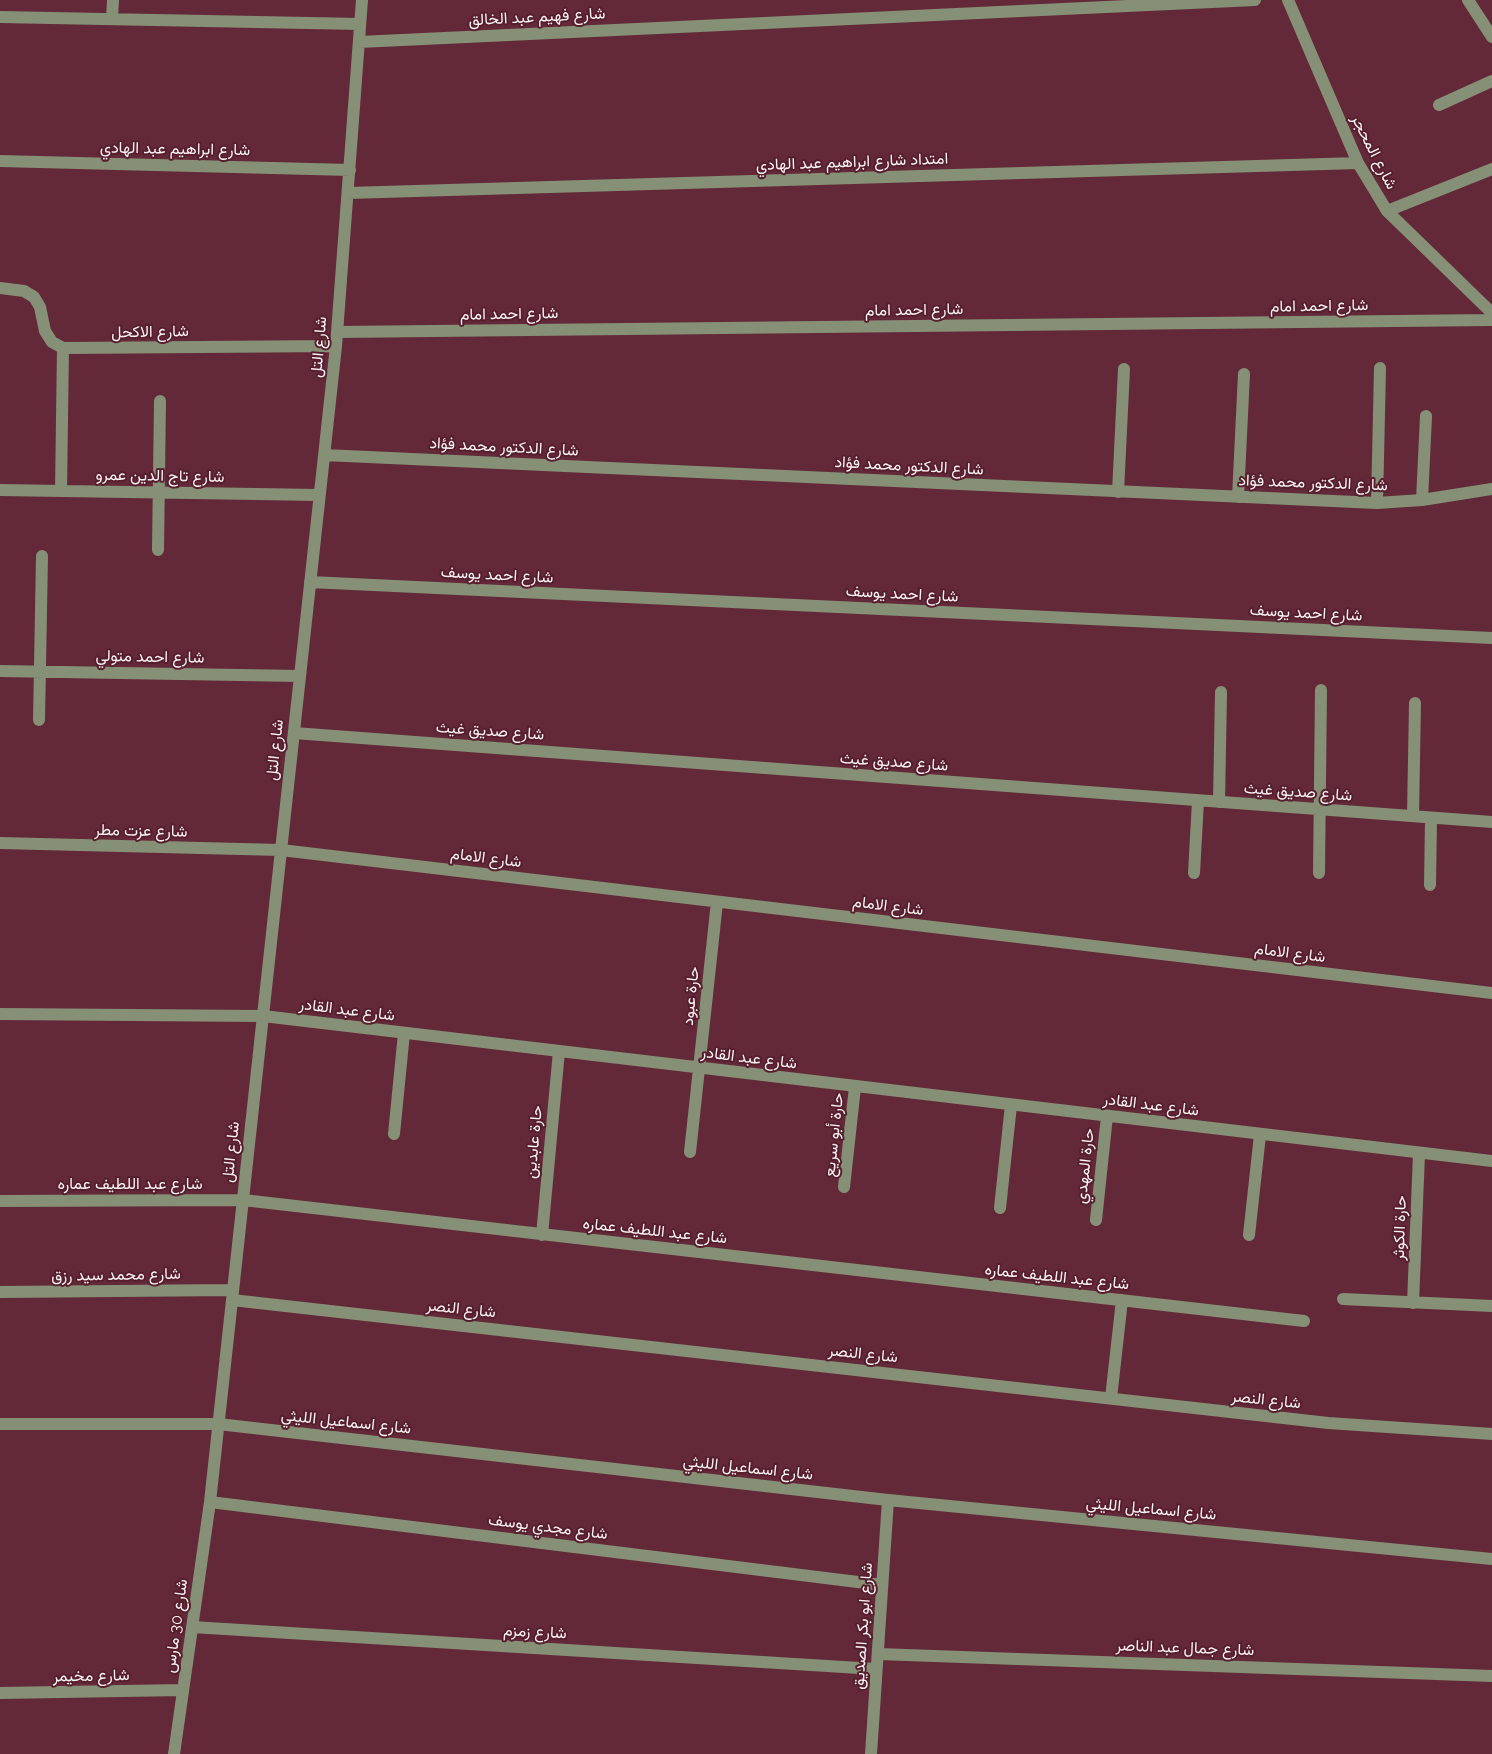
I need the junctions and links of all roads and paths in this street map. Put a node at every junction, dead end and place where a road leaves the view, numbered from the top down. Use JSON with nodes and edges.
{"nodes":[{"id":1,"x":113,"y":0,"type":"edge"},
{"id":2,"x":362,"y":0,"type":"edge"},
{"id":3,"x":1255,"y":0,"type":"edge"},
{"id":4,"x":1288,"y":0,"type":"edge"},
{"id":5,"x":1468,"y":0,"type":"edge"},
{"id":6,"x":0,"y":17,"type":"edge"},
{"id":7,"x":112,"y":19,"type":"junction"},
{"id":8,"x":360,"y":24,"type":"junction"},
{"id":9,"x":1492,"y":37,"type":"edge"},
{"id":10,"x":359,"y":42,"type":"junction"},
{"id":11,"x":1492,"y":81,"type":"edge"},
{"id":12,"x":1439,"y":105,"type":"dead end"},
{"id":13,"x":0,"y":161,"type":"edge"},
{"id":14,"x":1358,"y":164,"type":"junction"},
{"id":15,"x":350,"y":170,"type":"junction"},
{"id":16,"x":1492,"y":170,"type":"edge"},
{"id":17,"x":348,"y":193,"type":"junction"},
{"id":18,"x":1387,"y":211,"type":"junction"},
{"id":19,"x":0,"y":288,"type":"edge"},
{"id":20,"x":1492,"y":313,"type":"edge"},
{"id":21,"x":1492,"y":320,"type":"edge"},
{"id":22,"x":337,"y":332,"type":"junction"},
{"id":23,"x":336,"y":346,"type":"junction"},
{"id":24,"x":63,"y":348,"type":"junction"},
{"id":25,"x":1380,"y":368,"type":"dead end"},
{"id":26,"x":1124,"y":369,"type":"dead end"},
{"id":27,"x":1244,"y":374,"type":"dead end"},
{"id":28,"x":160,"y":400,"type":"dead end"},
{"id":29,"x":1426,"y":416,"type":"dead end"},
{"id":30,"x":324,"y":455,"type":"junction"},
{"id":31,"x":1492,"y":489,"type":"edge"},
{"id":32,"x":0,"y":490,"type":"edge"},
{"id":33,"x":61,"y":491,"type":"junction"},
{"id":34,"x":159,"y":492,"type":"junction"},
{"id":35,"x":1118,"y":492,"type":"junction"},
{"id":36,"x":319,"y":495,"type":"junction"},
{"id":37,"x":1238,"y":497,"type":"junction"},
{"id":38,"x":1422,"y":500,"type":"junction"},
{"id":39,"x":1378,"y":503,"type":"junction"},
{"id":40,"x":158,"y":550,"type":"dead end"},
{"id":41,"x":42,"y":556,"type":"dead end"},
{"id":42,"x":310,"y":582,"type":"junction"},
{"id":43,"x":1492,"y":638,"type":"edge"},
{"id":44,"x":0,"y":671,"type":"edge"},
{"id":45,"x":40,"y":672,"type":"junction"},
{"id":46,"x":300,"y":676,"type":"junction"},
{"id":47,"x":1321,"y":690,"type":"dead end"},
{"id":48,"x":1221,"y":692,"type":"dead end"},
{"id":49,"x":1414,"y":703,"type":"dead end"},
{"id":50,"x":39,"y":720,"type":"dead end"},
{"id":51,"x":294,"y":733,"type":"junction"},
{"id":52,"x":1198,"y":801,"type":"junction"},
{"id":53,"x":1219,"y":802,"type":"junction"},
{"id":54,"x":1319,"y":810,"type":"junction"},
{"id":55,"x":1413,"y":816,"type":"junction"},
{"id":56,"x":1431,"y":818,"type":"junction"},
{"id":57,"x":1492,"y":822,"type":"edge"},
{"id":58,"x":0,"y":844,"type":"edge"},
{"id":59,"x":281,"y":850,"type":"junction"},
{"id":60,"x":1194,"y":873,"type":"dead end"},
{"id":61,"x":1319,"y":873,"type":"dead end"},
{"id":62,"x":1430,"y":886,"type":"dead end"},
{"id":63,"x":717,"y":902,"type":"junction"},
{"id":64,"x":1492,"y":993,"type":"edge"},
{"id":65,"x":0,"y":1014,"type":"edge"},
{"id":66,"x":263,"y":1016,"type":"junction"},
{"id":67,"x":404,"y":1033,"type":"junction"},
{"id":68,"x":559,"y":1051,"type":"junction"},
{"id":69,"x":700,"y":1068,"type":"junction"},
{"id":70,"x":855,"y":1086,"type":"junction"},
{"id":71,"x":1011,"y":1105,"type":"junction"},
{"id":72,"x":1107,"y":1116,"type":"junction"},
{"id":73,"x":394,"y":1134,"type":"dead end"},
{"id":74,"x":1260,"y":1135,"type":"junction"},
{"id":75,"x":690,"y":1152,"type":"dead end"},
{"id":76,"x":1419,"y":1154,"type":"junction"},
{"id":77,"x":1492,"y":1161,"type":"edge"},
{"id":78,"x":844,"y":1188,"type":"dead end"},
{"id":79,"x":242,"y":1200,"type":"junction"},
{"id":80,"x":0,"y":1201,"type":"edge"},
{"id":81,"x":1000,"y":1208,"type":"dead end"},
{"id":82,"x":1096,"y":1220,"type":"dead end"},
{"id":83,"x":542,"y":1235,"type":"junction"},
{"id":84,"x":1249,"y":1235,"type":"dead end"},
{"id":85,"x":0,"y":1292,"type":"edge"},
{"id":86,"x":232,"y":1295,"type":"junction"},
{"id":87,"x":1343,"y":1299,"type":"dead end"},
{"id":88,"x":1122,"y":1300,"type":"junction"},
{"id":89,"x":1413,"y":1303,"type":"junction"},
{"id":90,"x":1492,"y":1306,"type":"edge"},
{"id":91,"x":1304,"y":1321,"type":"dead end"},
{"id":92,"x":1111,"y":1398,"type":"junction"},
{"id":93,"x":0,"y":1424,"type":"edge"},
{"id":94,"x":218,"y":1424,"type":"junction"},
{"id":95,"x":1492,"y":1434,"type":"edge"},
{"id":96,"x":888,"y":1500,"type":"junction"},
{"id":97,"x":210,"y":1502,"type":"junction"},
{"id":98,"x":1492,"y":1559,"type":"edge"},
{"id":99,"x":882,"y":1585,"type":"junction"},
{"id":100,"x":192,"y":1628,"type":"junction"},
{"id":101,"x":878,"y":1654,"type":"junction"},
{"id":102,"x":876,"y":1669,"type":"junction"},
{"id":103,"x":1492,"y":1676,"type":"edge"},
{"id":104,"x":183,"y":1690,"type":"junction"},
{"id":105,"x":0,"y":1693,"type":"edge"},
{"id":106,"x":174,"y":1754,"type":"edge"},
{"id":107,"x":871,"y":1754,"type":"edge"}],
"edges":[{"from":1,"to":7,"type":"street"},
{"from":2,"to":8,"type":"street","name":"شارع التل"},
{"from":3,"to":10,"type":"street","name":"شارع فهيم عبد الخالق"},
{"from":4,"to":14,"type":"street","name":"شارع المحجر"},
{"from":5,"to":9,"type":"street"},
{"from":6,"to":7,"type":"street"},
{"from":7,"to":8,"type":"street"},
{"from":8,"to":10,"type":"street","name":"شارع التل"},
{"from":10,"to":15,"type":"street","name":"شارع التل"},
{"from":11,"to":12,"type":"street"},
{"from":13,"to":15,"type":"street","name":"شارع ابراهيم عبد الهادي"},
{"from":14,"to":17,"type":"street","name":"امتداد شارع ابراهيم عبد الهادي"},
{"from":14,"to":18,"type":"street","name":"شارع المحجر"},
{"from":15,"to":17,"type":"street","name":"شارع التل"},
{"from":16,"to":18,"type":"street"},
{"from":17,"to":22,"type":"street","name":"شارع التل"},
{"from":18,"to":20,"type":"street","name":"شارع المحجر"},
{"from":19,"to":24,"type":"street"},
{"from":21,"to":22,"type":"street","name":"شارع احمد امام"},
{"from":22,"to":23,"type":"street","name":"شارع التل"},
{"from":23,"to":24,"type":"street","name":"شارع الاكحل"},
{"from":23,"to":30,"type":"street","name":"شارع التل"},
{"from":24,"to":33,"type":"street"},
{"from":25,"to":39,"type":"street"},
{"from":26,"to":35,"type":"street"},
{"from":27,"to":37,"type":"street"},
{"from":28,"to":34,"type":"street"},
{"from":29,"to":38,"type":"street"},
{"from":30,"to":35,"type":"street","name":"شارع الدكتور محمد فؤاد"},
{"from":30,"to":36,"type":"street","name":"شارع التل"},
{"from":31,"to":38,"type":"street","name":"شارع الدكتور محمد فؤاد"},
{"from":32,"to":33,"type":"street","name":"شارع تاج الدين عمرو"},
{"from":33,"to":34,"type":"street","name":"شارع تاج الدين عمرو"},
{"from":34,"to":36,"type":"street","name":"شارع تاج الدين عمرو"},
{"from":34,"to":40,"type":"street"},
{"from":35,"to":37,"type":"street","name":"شارع الدكتور محمد فؤاد"},
{"from":36,"to":42,"type":"street","name":"شارع التل"},
{"from":37,"to":39,"type":"street","name":"شارع الدكتور محمد فؤاد"},
{"from":38,"to":39,"type":"street","name":"شارع الدكتور محمد فؤاد"},
{"from":41,"to":45,"type":"street"},
{"from":42,"to":43,"type":"street","name":"شارع احمد يوسف"},
{"from":42,"to":46,"type":"street","name":"شارع التل"},
{"from":44,"to":45,"type":"street","name":"شارع احمد متولي"},
{"from":45,"to":46,"type":"street","name":"شارع احمد متولي"},
{"from":45,"to":50,"type":"street"},
{"from":46,"to":51,"type":"street","name":"شارع التل"},
{"from":47,"to":54,"type":"street"},
{"from":48,"to":53,"type":"street"},
{"from":49,"to":55,"type":"street"},
{"from":51,"to":52,"type":"street","name":"شارع صديق غيث"},
{"from":51,"to":59,"type":"street","name":"شارع التل"},
{"from":52,"to":53,"type":"street","name":"شارع صديق غيث"},
{"from":52,"to":60,"type":"street"},
{"from":53,"to":54,"type":"street","name":"شارع صديق غيث"},
{"from":54,"to":55,"type":"street","name":"شارع صديق غيث"},
{"from":54,"to":61,"type":"street"},
{"from":55,"to":56,"type":"street","name":"شارع صديق غيث"},
{"from":56,"to":57,"type":"street","name":"شارع صديق غيث"},
{"from":56,"to":62,"type":"street"},
{"from":58,"to":59,"type":"street","name":"شارع عزت مطر"},
{"from":59,"to":63,"type":"street","name":"شارع الامام"},
{"from":59,"to":66,"type":"street","name":"شارع التل"},
{"from":63,"to":64,"type":"street","name":"شارع الامام"},
{"from":63,"to":69,"type":"street","name":"حارة عبود"},
{"from":65,"to":66,"type":"street","name":"شارع عبد القادر"},
{"from":66,"to":67,"type":"street","name":"شارع عبد القادر"},
{"from":66,"to":79,"type":"street","name":"شارع التل"},
{"from":67,"to":68,"type":"street","name":"شارع عبد القادر"},
{"from":67,"to":73,"type":"street"},
{"from":68,"to":69,"type":"street","name":"شارع عبد القادر"},
{"from":68,"to":83,"type":"street","name":"حارة عابدين"},
{"from":69,"to":70,"type":"street","name":"شارع عبد القادر"},
{"from":69,"to":75,"type":"street","name":"حارة عبود"},
{"from":70,"to":71,"type":"street","name":"شارع عبد القادر"},
{"from":70,"to":78,"type":"street","name":"حارة أبو سريع"},
{"from":71,"to":72,"type":"street","name":"شارع عبد القادر"},
{"from":71,"to":81,"type":"street"},
{"from":72,"to":74,"type":"street","name":"شارع عبد القادر"},
{"from":72,"to":82,"type":"street","name":"حارة المهدي"},
{"from":74,"to":76,"type":"street","name":"شارع عبد القادر"},
{"from":74,"to":84,"type":"street"},
{"from":76,"to":77,"type":"street","name":"شارع عبد القادر"},
{"from":76,"to":89,"type":"street","name":"حارة الكوثر"},
{"from":79,"to":80,"type":"street","name":"شارع عبد اللطيف عماره"},
{"from":79,"to":83,"type":"street","name":"شارع عبد اللطيف عماره"},
{"from":79,"to":86,"type":"street","name":"شارع التل"},
{"from":83,"to":88,"type":"street","name":"شارع عبد اللطيف عماره"},
{"from":85,"to":86,"type":"street","name":"شارع محمد سيد رزق"},
{"from":86,"to":92,"type":"street","name":"شارع النصر"},
{"from":86,"to":94,"type":"street","name":"شارع التل"},
{"from":87,"to":89,"type":"street"},
{"from":88,"to":91,"type":"street","name":"شارع عبد اللطيف عماره"},
{"from":88,"to":92,"type":"street"},
{"from":89,"to":90,"type":"street"},
{"from":92,"to":95,"type":"street","name":"شارع النصر"},
{"from":93,"to":94,"type":"street","name":"شارع اسماعيل الليثي"},
{"from":94,"to":96,"type":"street","name":"شارع اسماعيل الليثي"},
{"from":94,"to":97,"type":"street","name":"شارع التل"},
{"from":96,"to":98,"type":"street","name":"شارع اسماعيل الليثي"},
{"from":96,"to":99,"type":"street","name":"شارع ابو بكر الصديق"},
{"from":97,"to":99,"type":"street","name":"شارع مجدي يوسف"},
{"from":97,"to":100,"type":"street","name":"شارع 30 مارس"},
{"from":99,"to":101,"type":"street","name":"شارع ابو بكر الصديق"},
{"from":100,"to":102,"type":"street","name":"شارع زمزم"},
{"from":100,"to":104,"type":"street","name":"شارع 30 مارس"},
{"from":101,"to":102,"type":"street","name":"شارع ابو بكر الصديق"},
{"from":101,"to":103,"type":"street","name":"شارع جمال عبد الناصر"},
{"from":102,"to":107,"type":"street","name":"شارع ابو بكر الصديق"},
{"from":104,"to":105,"type":"street","name":"شارع مخيمر"},
{"from":104,"to":106,"type":"street","name":"شارع 30 مارس"}]}
